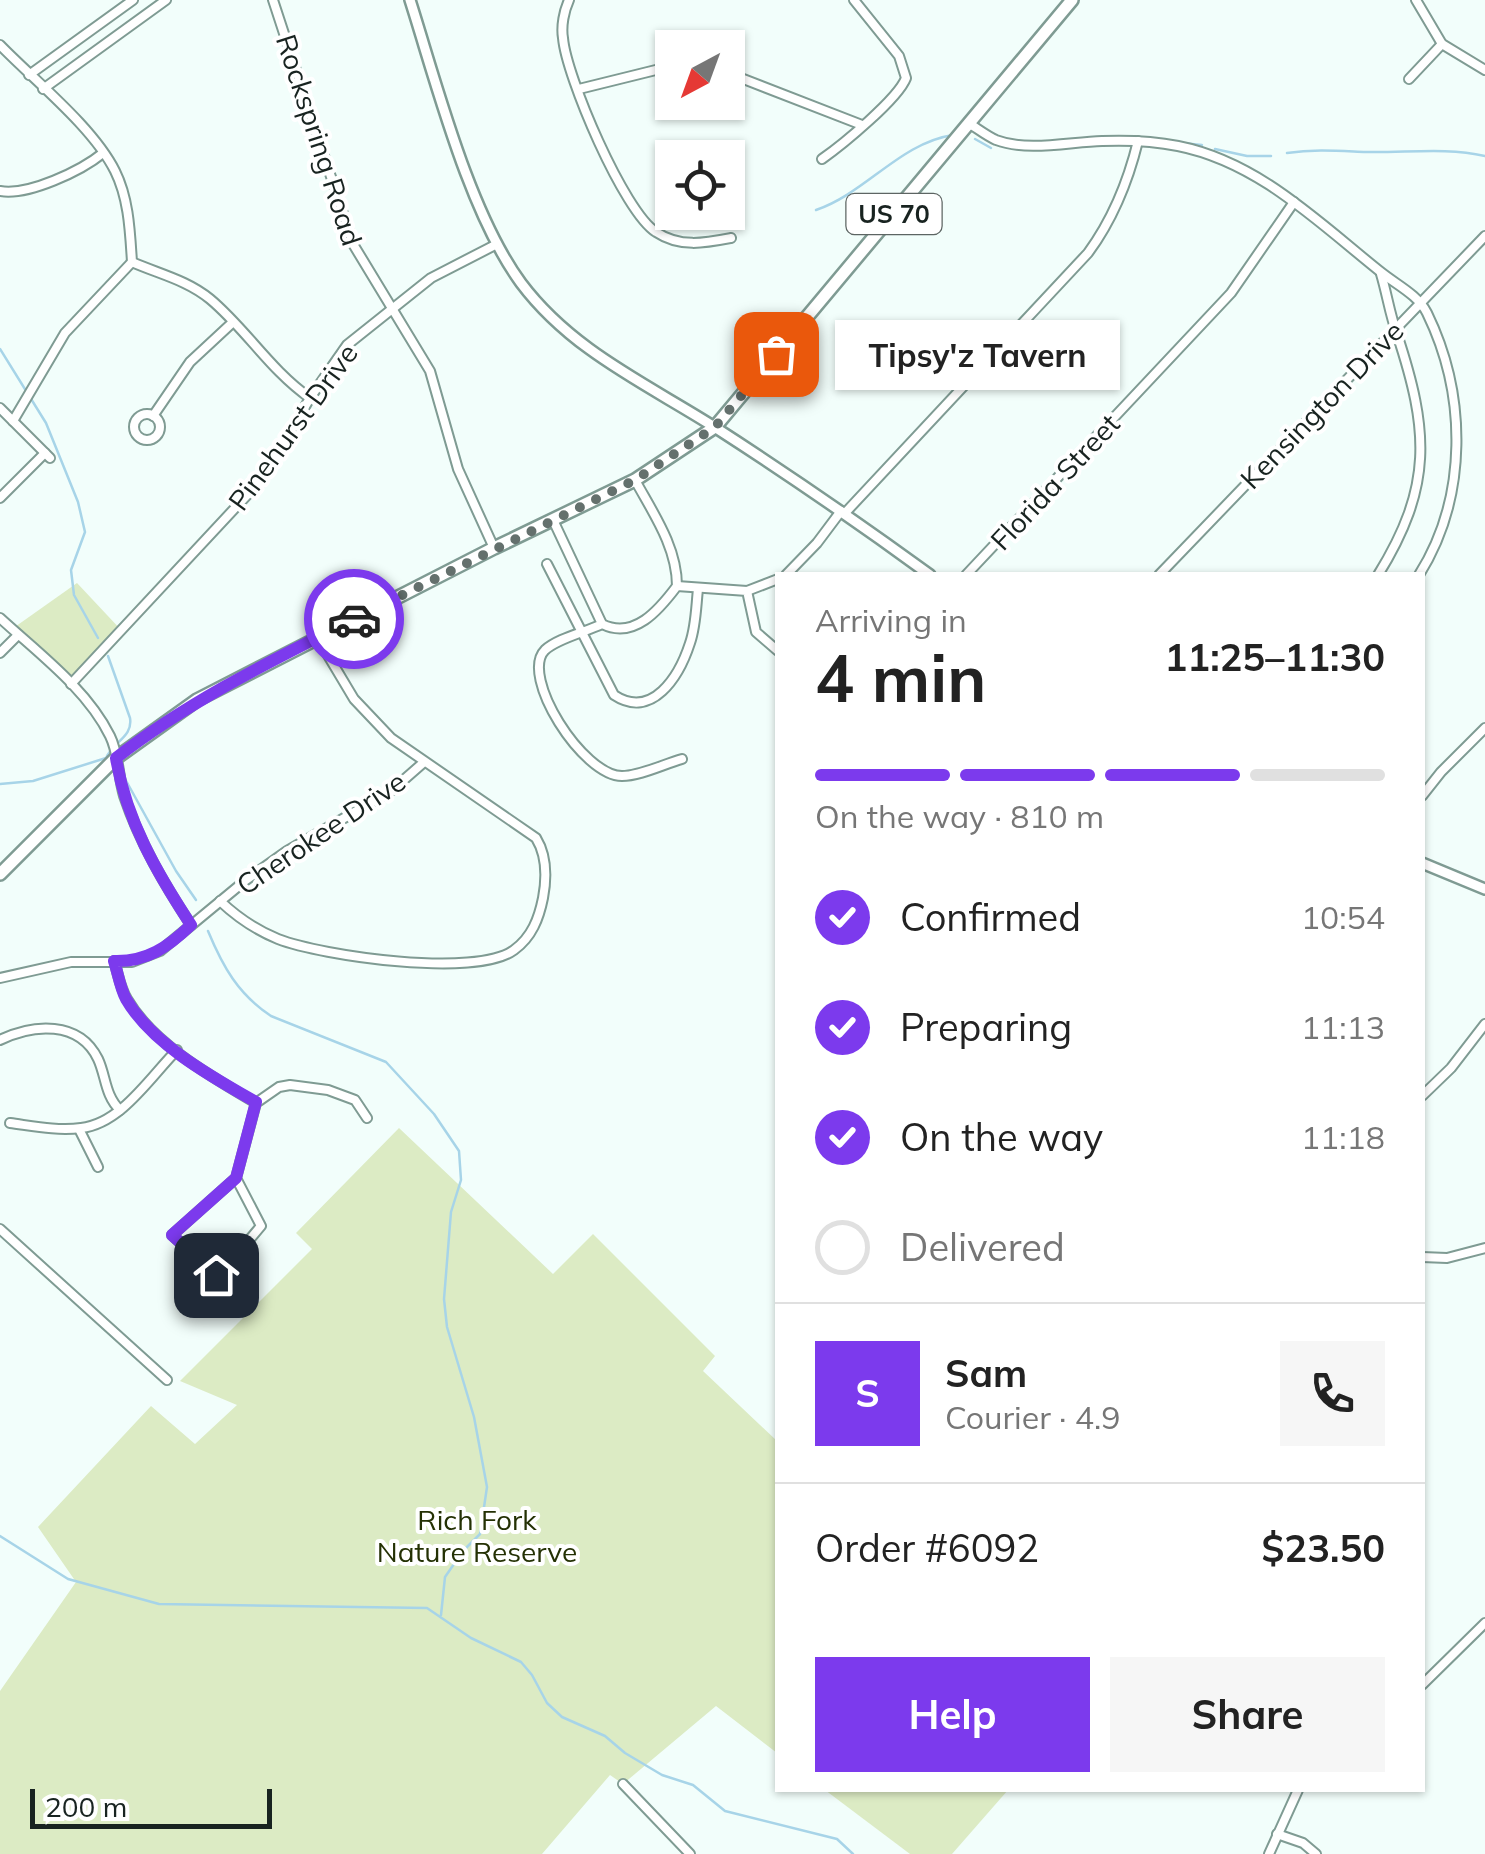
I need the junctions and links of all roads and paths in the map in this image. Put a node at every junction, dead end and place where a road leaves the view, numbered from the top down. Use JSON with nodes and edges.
{"nodes":[{"id":1,"x":133,"y":0,"type":"edge"},
{"id":2,"x":166,"y":0,"type":"edge"},
{"id":3,"x":273,"y":0,"type":"edge"},
{"id":4,"x":410,"y":0,"type":"edge"},
{"id":5,"x":569,"y":0,"type":"edge"},
{"id":6,"x":854,"y":0,"type":"edge"},
{"id":7,"x":1072,"y":0,"type":"edge"},
{"id":8,"x":1416,"y":0,"type":"edge"},
{"id":9,"x":1442,"y":44,"type":"junction"},
{"id":10,"x":0,"y":45,"type":"edge"},
{"id":11,"x":655,"y":69,"type":"edge"},
{"id":12,"x":1485,"y":70,"type":"edge"},
{"id":13,"x":28,"y":75,"type":"junction"},
{"id":14,"x":745,"y":79,"type":"edge"},
{"id":15,"x":1408,"y":79,"type":"dead end"},
{"id":16,"x":43,"y":89,"type":"junction"},
{"id":17,"x":579,"y":89,"type":"junction"},
{"id":18,"x":862,"y":124,"type":"junction"},
{"id":19,"x":970,"y":124,"type":"junction"},
{"id":20,"x":1138,"y":142,"type":"junction"},
{"id":21,"x":103,"y":154,"type":"junction"},
{"id":22,"x":822,"y":159,"type":"dead end"},
{"id":23,"x":0,"y":191,"type":"edge"},
{"id":24,"x":1294,"y":202,"type":"junction"},
{"id":25,"x":1485,"y":236,"type":"edge"},
{"id":26,"x":731,"y":238,"type":"dead end"},
{"id":27,"x":497,"y":244,"type":"junction"},
{"id":28,"x":132,"y":262,"type":"junction"},
{"id":29,"x":1380,"y":272,"type":"junction"},
{"id":30,"x":1420,"y":302,"type":"junction"},
{"id":31,"x":391,"y":309,"type":"junction"},
{"id":32,"x":232,"y":323,"type":"junction"},
{"id":33,"x":1395,"y":330,"type":"junction"},
{"id":34,"x":310,"y":398,"type":"junction"},
{"id":35,"x":0,"y":408,"type":"edge"},
{"id":36,"x":153,"y":416,"type":"dead end"},
{"id":37,"x":13,"y":421,"type":"junction"},
{"id":38,"x":715,"y":427,"type":"junction"},
{"id":39,"x":635,"y":480,"type":"junction"},
{"id":40,"x":0,"y":498,"type":"edge"},
{"id":41,"x":843,"y":512,"type":"junction"},
{"id":42,"x":553,"y":520,"type":"junction"},
{"id":43,"x":494,"y":548,"type":"junction"},
{"id":44,"x":548,"y":564,"type":"dead end"},
{"id":45,"x":790,"y":572,"type":"edge"},
{"id":46,"x":926,"y":572,"type":"edge"},
{"id":47,"x":969,"y":572,"type":"edge"},
{"id":48,"x":1162,"y":572,"type":"edge"},
{"id":49,"x":1380,"y":572,"type":"edge"},
{"id":50,"x":1420,"y":572,"type":"edge"},
{"id":51,"x":775,"y":580,"type":"edge"},
{"id":52,"x":677,"y":586,"type":"junction"},
{"id":53,"x":698,"y":589,"type":"junction"},
{"id":54,"x":747,"y":591,"type":"junction"},
{"id":55,"x":0,"y":618,"type":"edge"},
{"id":56,"x":602,"y":624,"type":"junction"},
{"id":57,"x":584,"y":633,"type":"junction"},
{"id":58,"x":18,"y":635,"type":"junction"},
{"id":59,"x":318,"y":637,"type":"junction"},
{"id":60,"x":775,"y":648,"type":"edge"},
{"id":61,"x":0,"y":653,"type":"edge"},
{"id":62,"x":71,"y":684,"type":"junction"},
{"id":63,"x":1485,"y":728,"type":"edge"},
{"id":64,"x":116,"y":758,"type":"junction"},
{"id":65,"x":682,"y":759,"type":"dead end"},
{"id":66,"x":423,"y":763,"type":"junction"},
{"id":67,"x":1425,"y":792,"type":"edge"},
{"id":68,"x":1425,"y":864,"type":"edge"},
{"id":69,"x":0,"y":874,"type":"edge"},
{"id":70,"x":1485,"y":889,"type":"edge"},
{"id":71,"x":220,"y":902,"type":"junction"},
{"id":72,"x":191,"y":925,"type":"junction"},
{"id":73,"x":114,"y":961,"type":"junction"},
{"id":74,"x":0,"y":978,"type":"edge"},
{"id":75,"x":1485,"y":1024,"type":"edge"},
{"id":76,"x":0,"y":1040,"type":"edge"},
{"id":77,"x":178,"y":1050,"type":"junction"},
{"id":78,"x":1425,"y":1093,"type":"edge"},
{"id":79,"x":256,"y":1102,"type":"junction"},
{"id":80,"x":120,"y":1110,"type":"junction"},
{"id":81,"x":367,"y":1118,"type":"dead end"},
{"id":82,"x":10,"y":1124,"type":"dead end"},
{"id":83,"x":79,"y":1129,"type":"junction"},
{"id":84,"x":98,"y":1167,"type":"dead end"},
{"id":85,"x":236,"y":1178,"type":"junction"},
{"id":86,"x":0,"y":1229,"type":"edge"},
{"id":87,"x":1485,"y":1248,"type":"edge"},
{"id":88,"x":1425,"y":1257,"type":"edge"},
{"id":89,"x":167,"y":1380,"type":"dead end"},
{"id":90,"x":1485,"y":1623,"type":"edge"},
{"id":91,"x":1425,"y":1682,"type":"edge"},
{"id":92,"x":623,"y":1784,"type":"dead end"},
{"id":93,"x":1297,"y":1792,"type":"edge"},
{"id":94,"x":1276,"y":1834,"type":"junction"},
{"id":95,"x":690,"y":1854,"type":"edge"},
{"id":96,"x":1269,"y":1854,"type":"edge"},
{"id":97,"x":1316,"y":1854,"type":"edge"}],
"edges":[{"from":1,"to":13,"type":"street"},
{"from":2,"to":16,"type":"street"},
{"from":3,"to":31,"type":"street","name":"Rockspring Road"},
{"from":4,"to":27,"type":"street"},
{"from":5,"to":17,"type":"street"},
{"from":6,"to":18,"type":"street"},
{"from":7,"to":19,"type":"main road","number":"US 70"},
{"from":8,"to":9,"type":"street"},
{"from":9,"to":12,"type":"street"},
{"from":9,"to":15,"type":"street"},
{"from":10,"to":13,"type":"street"},
{"from":11,"to":17,"type":"street"},
{"from":13,"to":16,"type":"street"},
{"from":14,"to":18,"type":"street"},
{"from":16,"to":21,"type":"street"},
{"from":17,"to":26,"type":"street"},
{"from":18,"to":22,"type":"street"},
{"from":19,"to":20,"type":"street"},
{"from":19,"to":38,"type":"main road","number":"US 70"},
{"from":20,"to":24,"type":"street"},
{"from":20,"to":41,"type":"street"},
{"from":21,"to":23,"type":"street"},
{"from":21,"to":28,"type":"street"},
{"from":24,"to":29,"type":"street"},
{"from":24,"to":47,"type":"street","name":"Florida Street"},
{"from":25,"to":30,"type":"street","name":"Kensington Drive"},
{"from":27,"to":31,"type":"street","name":"Pinehurst Drive"},
{"from":27,"to":38,"type":"street"},
{"from":28,"to":32,"type":"street"},
{"from":28,"to":37,"type":"street"},
{"from":29,"to":30,"type":"street"},
{"from":29,"to":33,"type":"street"},
{"from":30,"to":33,"type":"street","name":"Kensington Drive"},
{"from":30,"to":50,"type":"street"},
{"from":31,"to":34,"type":"street","name":"Pinehurst Drive"},
{"from":31,"to":43,"type":"street","name":"Rockspring Road"},
{"from":32,"to":34,"type":"street"},
{"from":32,"to":36,"type":"street"},
{"from":33,"to":48,"type":"street","name":"Kensington Drive"},
{"from":33,"to":49,"type":"street"},
{"from":34,"to":62,"type":"street","name":"Pinehurst Drive"},
{"from":35,"to":37,"type":"street"},
{"from":37,"to":40,"type":"street"},
{"from":38,"to":39,"type":"main road","number":"US 70"},
{"from":38,"to":41,"type":"street"},
{"from":39,"to":42,"type":"main road","number":"US 70"},
{"from":39,"to":52,"type":"street"},
{"from":41,"to":45,"type":"street"},
{"from":41,"to":46,"type":"street"},
{"from":42,"to":43,"type":"main road","number":"US 70"},
{"from":42,"to":56,"type":"street"},
{"from":43,"to":59,"type":"main road","number":"US 70"},
{"from":44,"to":57,"type":"street"},
{"from":51,"to":54,"type":"street"},
{"from":52,"to":53,"type":"street"},
{"from":52,"to":56,"type":"street"},
{"from":53,"to":54,"type":"street"},
{"from":53,"to":57,"type":"street"},
{"from":54,"to":60,"type":"street"},
{"from":55,"to":58,"type":"street"},
{"from":56,"to":57,"type":"street"},
{"from":57,"to":65,"type":"street"},
{"from":58,"to":61,"type":"street"},
{"from":58,"to":62,"type":"street"},
{"from":59,"to":64,"type":"main road","number":"US 70"},
{"from":59,"to":66,"type":"street"},
{"from":62,"to":64,"type":"street"},
{"from":63,"to":67,"type":"street"},
{"from":64,"to":69,"type":"main road","number":"US 70"},
{"from":64,"to":72,"type":"street"},
{"from":66,"to":71,"type":"street","name":"Cherokee Drive"},
{"from":66,"to":71,"type":"street"},
{"from":68,"to":70,"type":"street"},
{"from":71,"to":72,"type":"street","name":"Cherokee Drive"},
{"from":72,"to":73,"type":"street","name":"Cherokee Drive"},
{"from":73,"to":74,"type":"street","name":"Cherokee Drive"},
{"from":73,"to":77,"type":"street"},
{"from":75,"to":78,"type":"street"},
{"from":76,"to":80,"type":"street"},
{"from":77,"to":79,"type":"street"},
{"from":77,"to":80,"type":"street"},
{"from":79,"to":81,"type":"street"},
{"from":79,"to":85,"type":"street"},
{"from":80,"to":83,"type":"street"},
{"from":82,"to":83,"type":"street"},
{"from":83,"to":84,"type":"street"},
{"from":85,"to":85,"type":"street"},
{"from":86,"to":89,"type":"street"},
{"from":87,"to":88,"type":"street"},
{"from":90,"to":91,"type":"street"},
{"from":92,"to":95,"type":"street"},
{"from":93,"to":94,"type":"street"},
{"from":94,"to":96,"type":"street"},
{"from":94,"to":97,"type":"street"}]}
